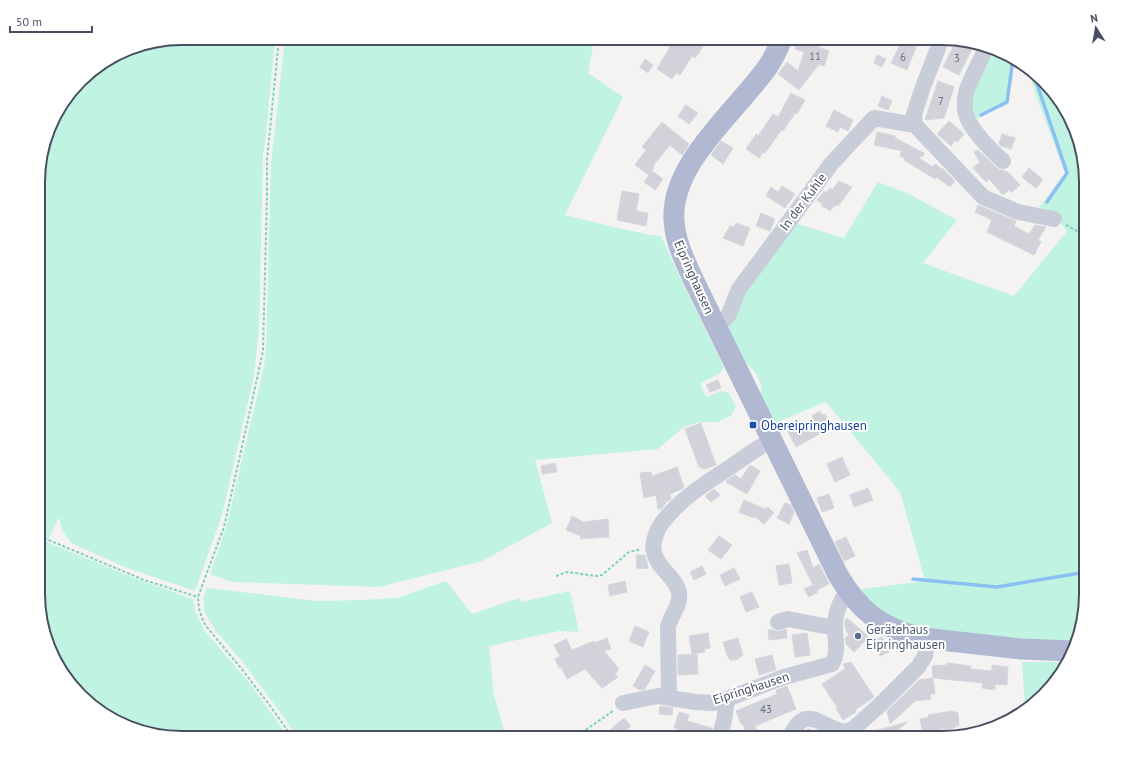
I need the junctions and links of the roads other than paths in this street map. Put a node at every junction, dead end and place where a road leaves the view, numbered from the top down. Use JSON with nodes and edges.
{"nodes":[{"id":1,"x":779,"y":45,"type":"edge"},
{"id":2,"x":939,"y":45,"type":"edge"},
{"id":3,"x":984,"y":52,"type":"edge"},
{"id":4,"x":915,"y":125,"type":"junction"},
{"id":5,"x":1003,"y":161,"type":"dead end"},
{"id":6,"x":1054,"y":219,"type":"road end"},
{"id":7,"x":715,"y":324,"type":"junction"},
{"id":8,"x":772,"y":440,"type":"junction"},
{"id":9,"x":848,"y":591,"type":"junction"},
{"id":10,"x":778,"y":622,"type":"dead end"},
{"id":11,"x":835,"y":628,"type":"junction"},
{"id":12,"x":928,"y":639,"type":"junction"},
{"id":13,"x":1067,"y":651,"type":"edge"},
{"id":14,"x":669,"y":698,"type":"junction"},
{"id":15,"x":727,"y":699,"type":"junction"},
{"id":16,"x":623,"y":703,"type":"road end"},
{"id":17,"x":721,"y":731,"type":"edge"},
{"id":18,"x":794,"y":731,"type":"edge"},
{"id":19,"x":842,"y":731,"type":"edge"},
{"id":20,"x":849,"y":731,"type":"edge"}],
"edges":[{"from":1,"to":7,"type":"main road","name":"Eipringhausen"},
{"from":2,"to":4,"type":"street"},
{"from":3,"to":5,"type":"street"},
{"from":4,"to":6,"type":"street"},
{"from":4,"to":7,"type":"street","name":"In der Kuhle"},
{"from":7,"to":8,"type":"main road","name":"Eipringhausen"},
{"from":8,"to":9,"type":"main road","name":"Eipringhausen"},
{"from":8,"to":14,"type":"street"},
{"from":9,"to":11,"type":"street","name":"Eipringhausen"},
{"from":9,"to":12,"type":"main road","name":"Eipringhausen"},
{"from":10,"to":11,"type":"street"},
{"from":11,"to":15,"type":"street","name":"Eipringhausen"},
{"from":12,"to":13,"type":"main road","name":"Eipringhausen"},
{"from":12,"to":20,"type":"street"},
{"from":14,"to":15,"type":"street","name":"Eipringhausen"},
{"from":14,"to":16,"type":"street","name":"Eipringhausen"},
{"from":15,"to":17,"type":"street"},
{"from":18,"to":19,"type":"street"}]}
